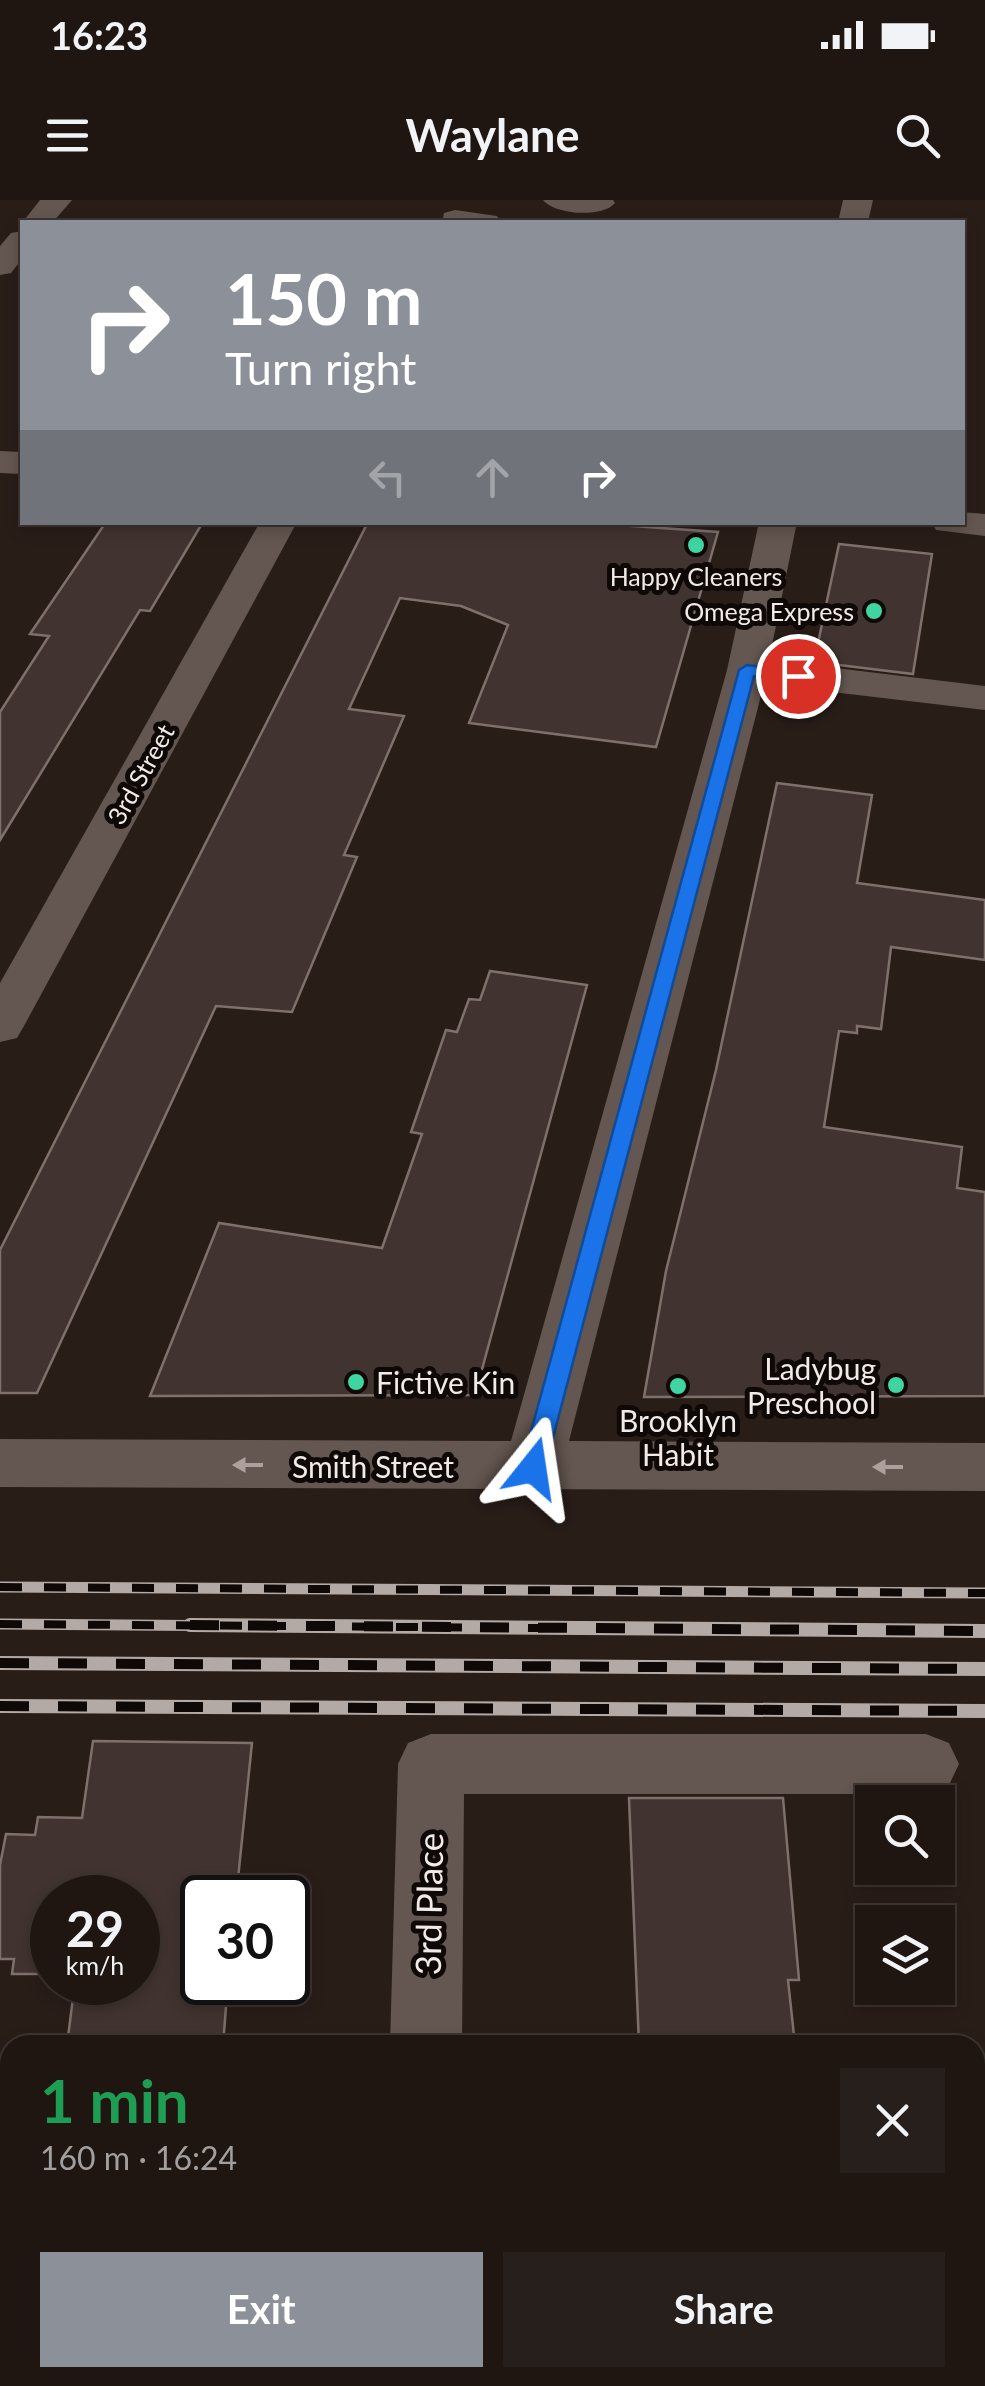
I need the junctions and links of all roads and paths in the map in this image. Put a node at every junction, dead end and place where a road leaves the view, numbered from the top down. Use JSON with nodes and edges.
{"nodes":[{"id":1,"x":57,"y":200,"type":"edge"},
{"id":2,"x":558,"y":200,"type":"edge"},
{"id":3,"x":600,"y":204,"type":"dead end"},
{"id":4,"x":39,"y":220,"type":"edge"},
{"id":5,"x":20,"y":242,"type":"edge"},
{"id":6,"x":0,"y":266,"type":"edge"},
{"id":7,"x":277,"y":525,"type":"edge"},
{"id":8,"x":777,"y":525,"type":"edge"},
{"id":9,"x":747,"y":670,"type":"junction"},
{"id":10,"x":985,"y":698,"type":"edge"},
{"id":11,"x":0,"y":1026,"type":"edge"},
{"id":12,"x":0,"y":1463,"type":"edge"},
{"id":13,"x":985,"y":1467,"type":"edge"},
{"id":14,"x":533,"y":1468,"type":"junction"},
{"id":15,"x":926,"y":1764,"type":"dead end"},
{"id":16,"x":426,"y":2035,"type":"edge"}],
"edges":[{"from":1,"to":4,"type":"street"},
{"from":2,"to":3,"type":"street"},
{"from":5,"to":6,"type":"street"},
{"from":7,"to":11,"type":"street","name":"3rd Street"},
{"from":8,"to":9,"type":"street"},
{"from":9,"to":10,"type":"street"},
{"from":9,"to":14,"type":"street"},
{"from":14,"to":12,"type":"street","name":"Smith Street","one_way":true},
{"from":13,"to":14,"type":"street","name":"Smith Street","one_way":true},
{"from":15,"to":16,"type":"street","name":"3rd Place"}]}
